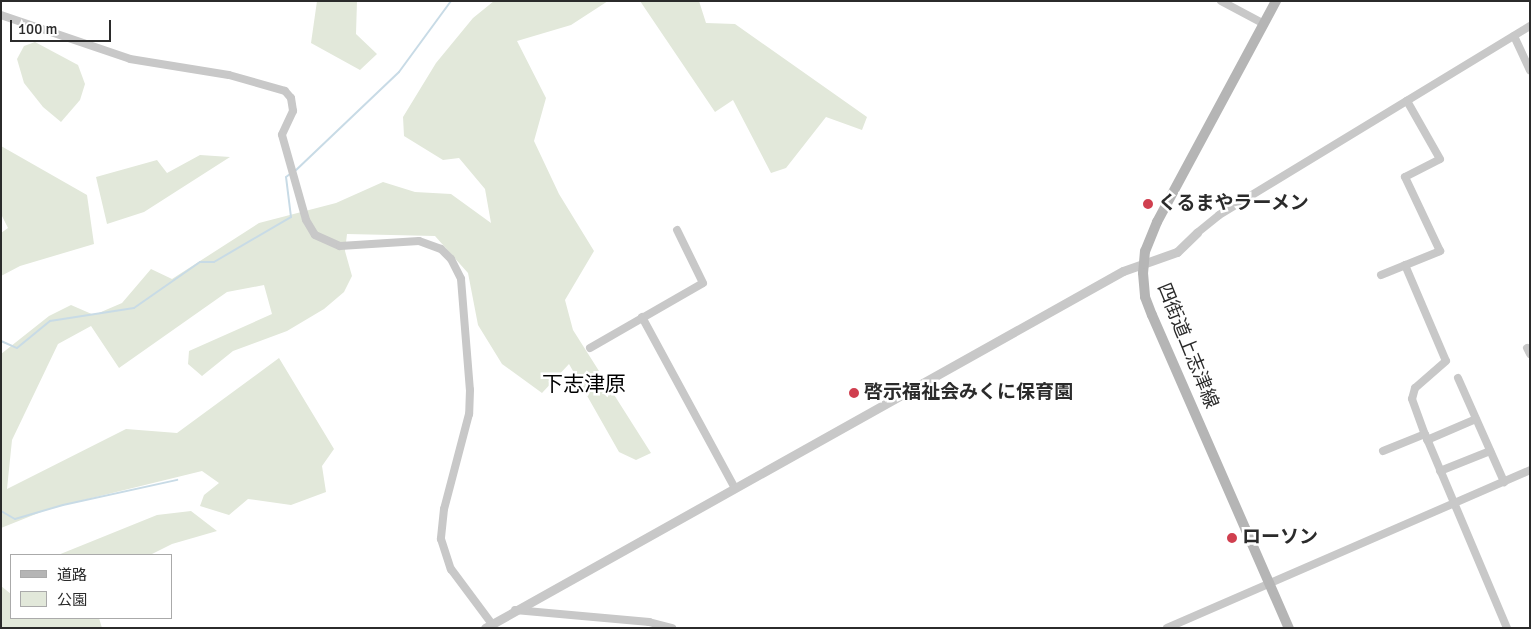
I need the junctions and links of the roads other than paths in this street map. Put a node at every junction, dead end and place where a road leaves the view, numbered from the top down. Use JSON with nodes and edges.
{"nodes":[{"id":1,"x":1221,"y":1,"type":"edge"},
{"id":2,"x":1276,"y":1,"type":"edge"},
{"id":3,"x":1,"y":15,"type":"edge"},
{"id":4,"x":1264,"y":24,"type":"junction"},
{"id":5,"x":1530,"y":26,"type":"edge"},
{"id":6,"x":1514,"y":36,"type":"junction"},
{"id":7,"x":1530,"y":70,"type":"edge"},
{"id":8,"x":1407,"y":101,"type":"junction"},
{"id":9,"x":677,"y":230,"type":"dead end"},
{"id":10,"x":1196,"y":233,"type":"joint"},
{"id":11,"x":1142,"y":264,"type":"junction"},
{"id":12,"x":1405,"y":265,"type":"junction"},
{"id":13,"x":1381,"y":275,"type":"dead end"},
{"id":14,"x":642,"y":318,"type":"junction"},
{"id":15,"x":590,"y":348,"type":"dead end"},
{"id":16,"x":1458,"y":378,"type":"dead end"},
{"id":17,"x":1476,"y":419,"type":"junction"},
{"id":18,"x":1426,"y":437,"type":"junction"},
{"id":19,"x":1383,"y":451,"type":"dead end"},
{"id":20,"x":1490,"y":451,"type":"junction"},
{"id":21,"x":1530,"y":470,"type":"edge"},
{"id":22,"x":1440,"y":471,"type":"junction"},
{"id":23,"x":1504,"y":482,"type":"junction"},
{"id":24,"x":735,"y":488,"type":"junction"},
{"id":25,"x":1453,"y":504,"type":"junction"},
{"id":26,"x":1269,"y":583,"type":"junction"},
{"id":27,"x":515,"y":610,"type":"junction"},
{"id":28,"x":488,"y":626,"type":"edge"},
{"id":29,"x":672,"y":628,"type":"edge"},
{"id":30,"x":1167,"y":628,"type":"edge"},
{"id":31,"x":1289,"y":628,"type":"edge"},
{"id":32,"x":1507,"y":628,"type":"edge"}],
"edges":[{"from":1,"to":4,"type":"street"},
{"from":2,"to":4,"type":"main road","name":"四街道上志津線"},
{"from":3,"to":28,"type":"street"},
{"from":4,"to":11,"type":"main road","name":"四街道上志津線"},
{"from":5,"to":6,"type":"street"},
{"from":6,"to":7,"type":"street"},
{"from":6,"to":8,"type":"street"},
{"from":8,"to":10,"type":"street"},
{"from":8,"to":12,"type":"street"},
{"from":9,"to":14,"type":"street"},
{"from":10,"to":11,"type":"street"},
{"from":11,"to":24,"type":"street"},
{"from":11,"to":26,"type":"main road","name":"四街道上志津線"},
{"from":12,"to":13,"type":"street"},
{"from":12,"to":18,"type":"street"},
{"from":14,"to":15,"type":"street"},
{"from":14,"to":24,"type":"street"},
{"from":16,"to":17,"type":"street"},
{"from":17,"to":18,"type":"street"},
{"from":17,"to":20,"type":"street"},
{"from":18,"to":19,"type":"street"},
{"from":18,"to":22,"type":"street"},
{"from":20,"to":22,"type":"street"},
{"from":20,"to":23,"type":"street"},
{"from":21,"to":23,"type":"street"},
{"from":22,"to":25,"type":"street"},
{"from":23,"to":25,"type":"street"},
{"from":24,"to":27,"type":"street"},
{"from":25,"to":26,"type":"street"},
{"from":25,"to":32,"type":"street"},
{"from":26,"to":30,"type":"street"},
{"from":26,"to":31,"type":"main road","name":"四街道上志津線"},
{"from":27,"to":28,"type":"street"},
{"from":27,"to":29,"type":"street"}]}
